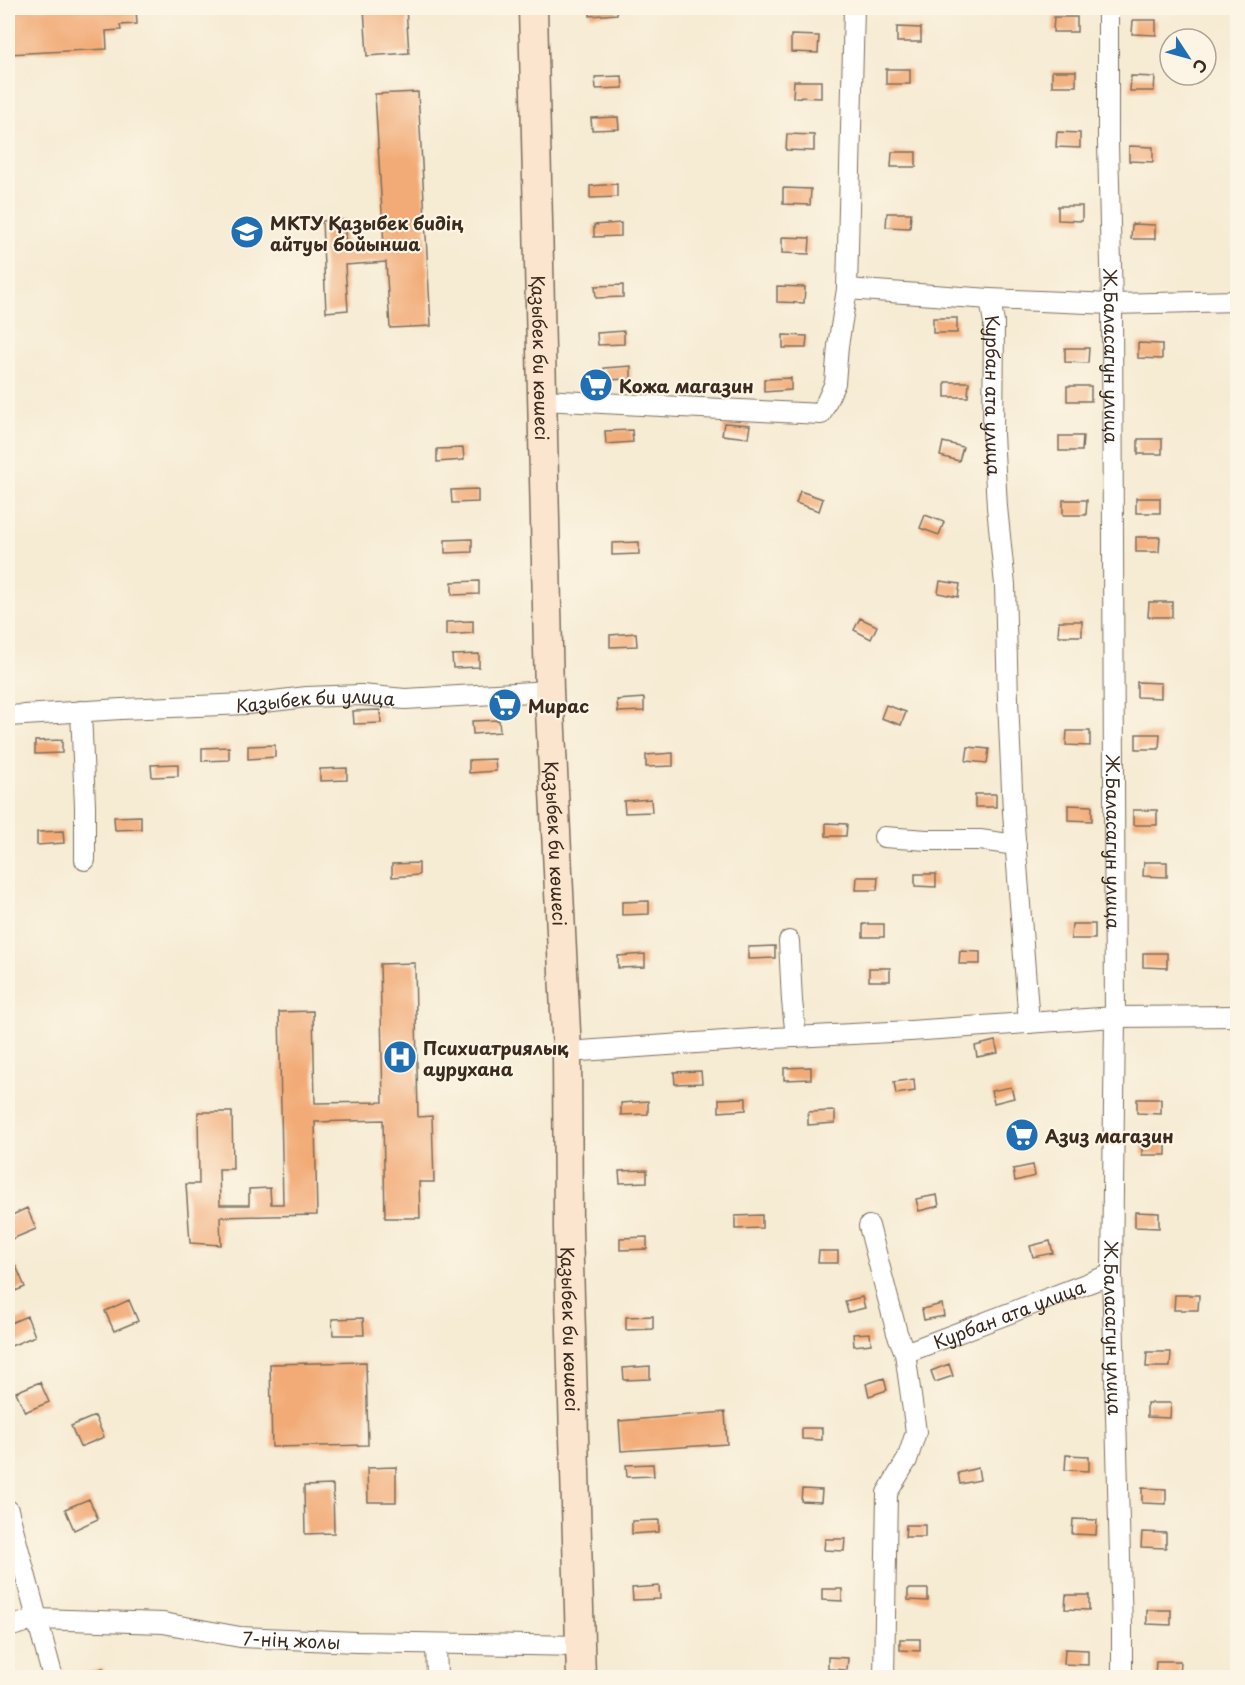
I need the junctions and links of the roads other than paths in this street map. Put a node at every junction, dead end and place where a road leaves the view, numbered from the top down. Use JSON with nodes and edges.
{"nodes":[{"id":1,"x":533,"y":8,"type":"edge"},
{"id":2,"x":854,"y":8,"type":"edge"},
{"id":3,"x":1108,"y":8,"type":"edge"},
{"id":4,"x":847,"y":289,"type":"junction"},
{"id":5,"x":990,"y":299,"type":"junction"},
{"id":6,"x":1238,"y":301,"type":"edge"},
{"id":7,"x":1112,"y":304,"type":"junction"},
{"id":8,"x":542,"y":400,"type":"junction"},
{"id":9,"x":549,"y":691,"type":"junction"},
{"id":10,"x":81,"y":711,"type":"junction"},
{"id":11,"x":8,"y":716,"type":"edge"},
{"id":12,"x":885,"y":837,"type":"dead end"},
{"id":13,"x":1016,"y":845,"type":"junction"},
{"id":14,"x":85,"y":861,"type":"dead end"},
{"id":15,"x":789,"y":941,"type":"dead end"},
{"id":16,"x":1238,"y":1016,"type":"edge"},
{"id":17,"x":1114,"y":1017,"type":"junction"},
{"id":18,"x":1029,"y":1023,"type":"junction"},
{"id":19,"x":796,"y":1037,"type":"junction"},
{"id":20,"x":567,"y":1052,"type":"junction"},
{"id":21,"x":869,"y":1226,"type":"dead end"},
{"id":22,"x":1112,"y":1274,"type":"junction"},
{"id":23,"x":905,"y":1353,"type":"junction"},
{"id":24,"x":8,"y":1510,"type":"edge"},
{"id":25,"x":37,"y":1619,"type":"junction"},
{"id":26,"x":8,"y":1627,"type":"edge"},
{"id":27,"x":436,"y":1644,"type":"junction"},
{"id":28,"x":580,"y":1646,"type":"junction"},
{"id":29,"x":53,"y":1677,"type":"edge"},
{"id":30,"x":437,"y":1677,"type":"edge"},
{"id":31,"x":580,"y":1677,"type":"edge"},
{"id":32,"x":884,"y":1677,"type":"edge"},
{"id":33,"x":1122,"y":1677,"type":"edge"}],
"edges":[{"from":1,"to":8,"type":"main road","name":"Қазыбек би көшесі"},
{"from":2,"to":4,"type":"street"},
{"from":3,"to":7,"type":"street","name":"Ж.Баласагун улица"},
{"from":4,"to":5,"type":"street","name":"Курбан ата улица"},
{"from":4,"to":8,"type":"street"},
{"from":5,"to":7,"type":"street"},
{"from":5,"to":13,"type":"street","name":"Курбан ата улица"},
{"from":6,"to":7,"type":"street"},
{"from":7,"to":17,"type":"street","name":"Ж.Баласагун улица"},
{"from":8,"to":9,"type":"main road","name":"Қазыбек би көшесі"},
{"from":9,"to":10,"type":"street","name":"Казыбек би улица"},
{"from":9,"to":20,"type":"main road","name":"Қазыбек би көшесі"},
{"from":10,"to":11,"type":"street","name":"Казыбек би улица"},
{"from":10,"to":14,"type":"street"},
{"from":12,"to":13,"type":"street"},
{"from":13,"to":18,"type":"street","name":"Курбан ата улица"},
{"from":15,"to":19,"type":"street"},
{"from":16,"to":17,"type":"street"},
{"from":17,"to":18,"type":"street"},
{"from":17,"to":22,"type":"street","name":"Ж.Баласагун улица"},
{"from":18,"to":19,"type":"street"},
{"from":19,"to":20,"type":"street"},
{"from":20,"to":28,"type":"main road","name":"Қазыбек би көшесі"},
{"from":21,"to":23,"type":"street"},
{"from":22,"to":23,"type":"street","name":"Курбан ата улица"},
{"from":22,"to":33,"type":"street","name":"Ж.Баласагун улица"},
{"from":23,"to":32,"type":"street"},
{"from":24,"to":25,"type":"street"},
{"from":25,"to":26,"type":"street","name":"7-нің жолы"},
{"from":25,"to":27,"type":"street","name":"7-нің жолы"},
{"from":25,"to":29,"type":"street"},
{"from":27,"to":28,"type":"street","name":"7-нің жолы"},
{"from":27,"to":30,"type":"street"},
{"from":28,"to":31,"type":"main road","name":"Қазыбек би көшесі"}]}
